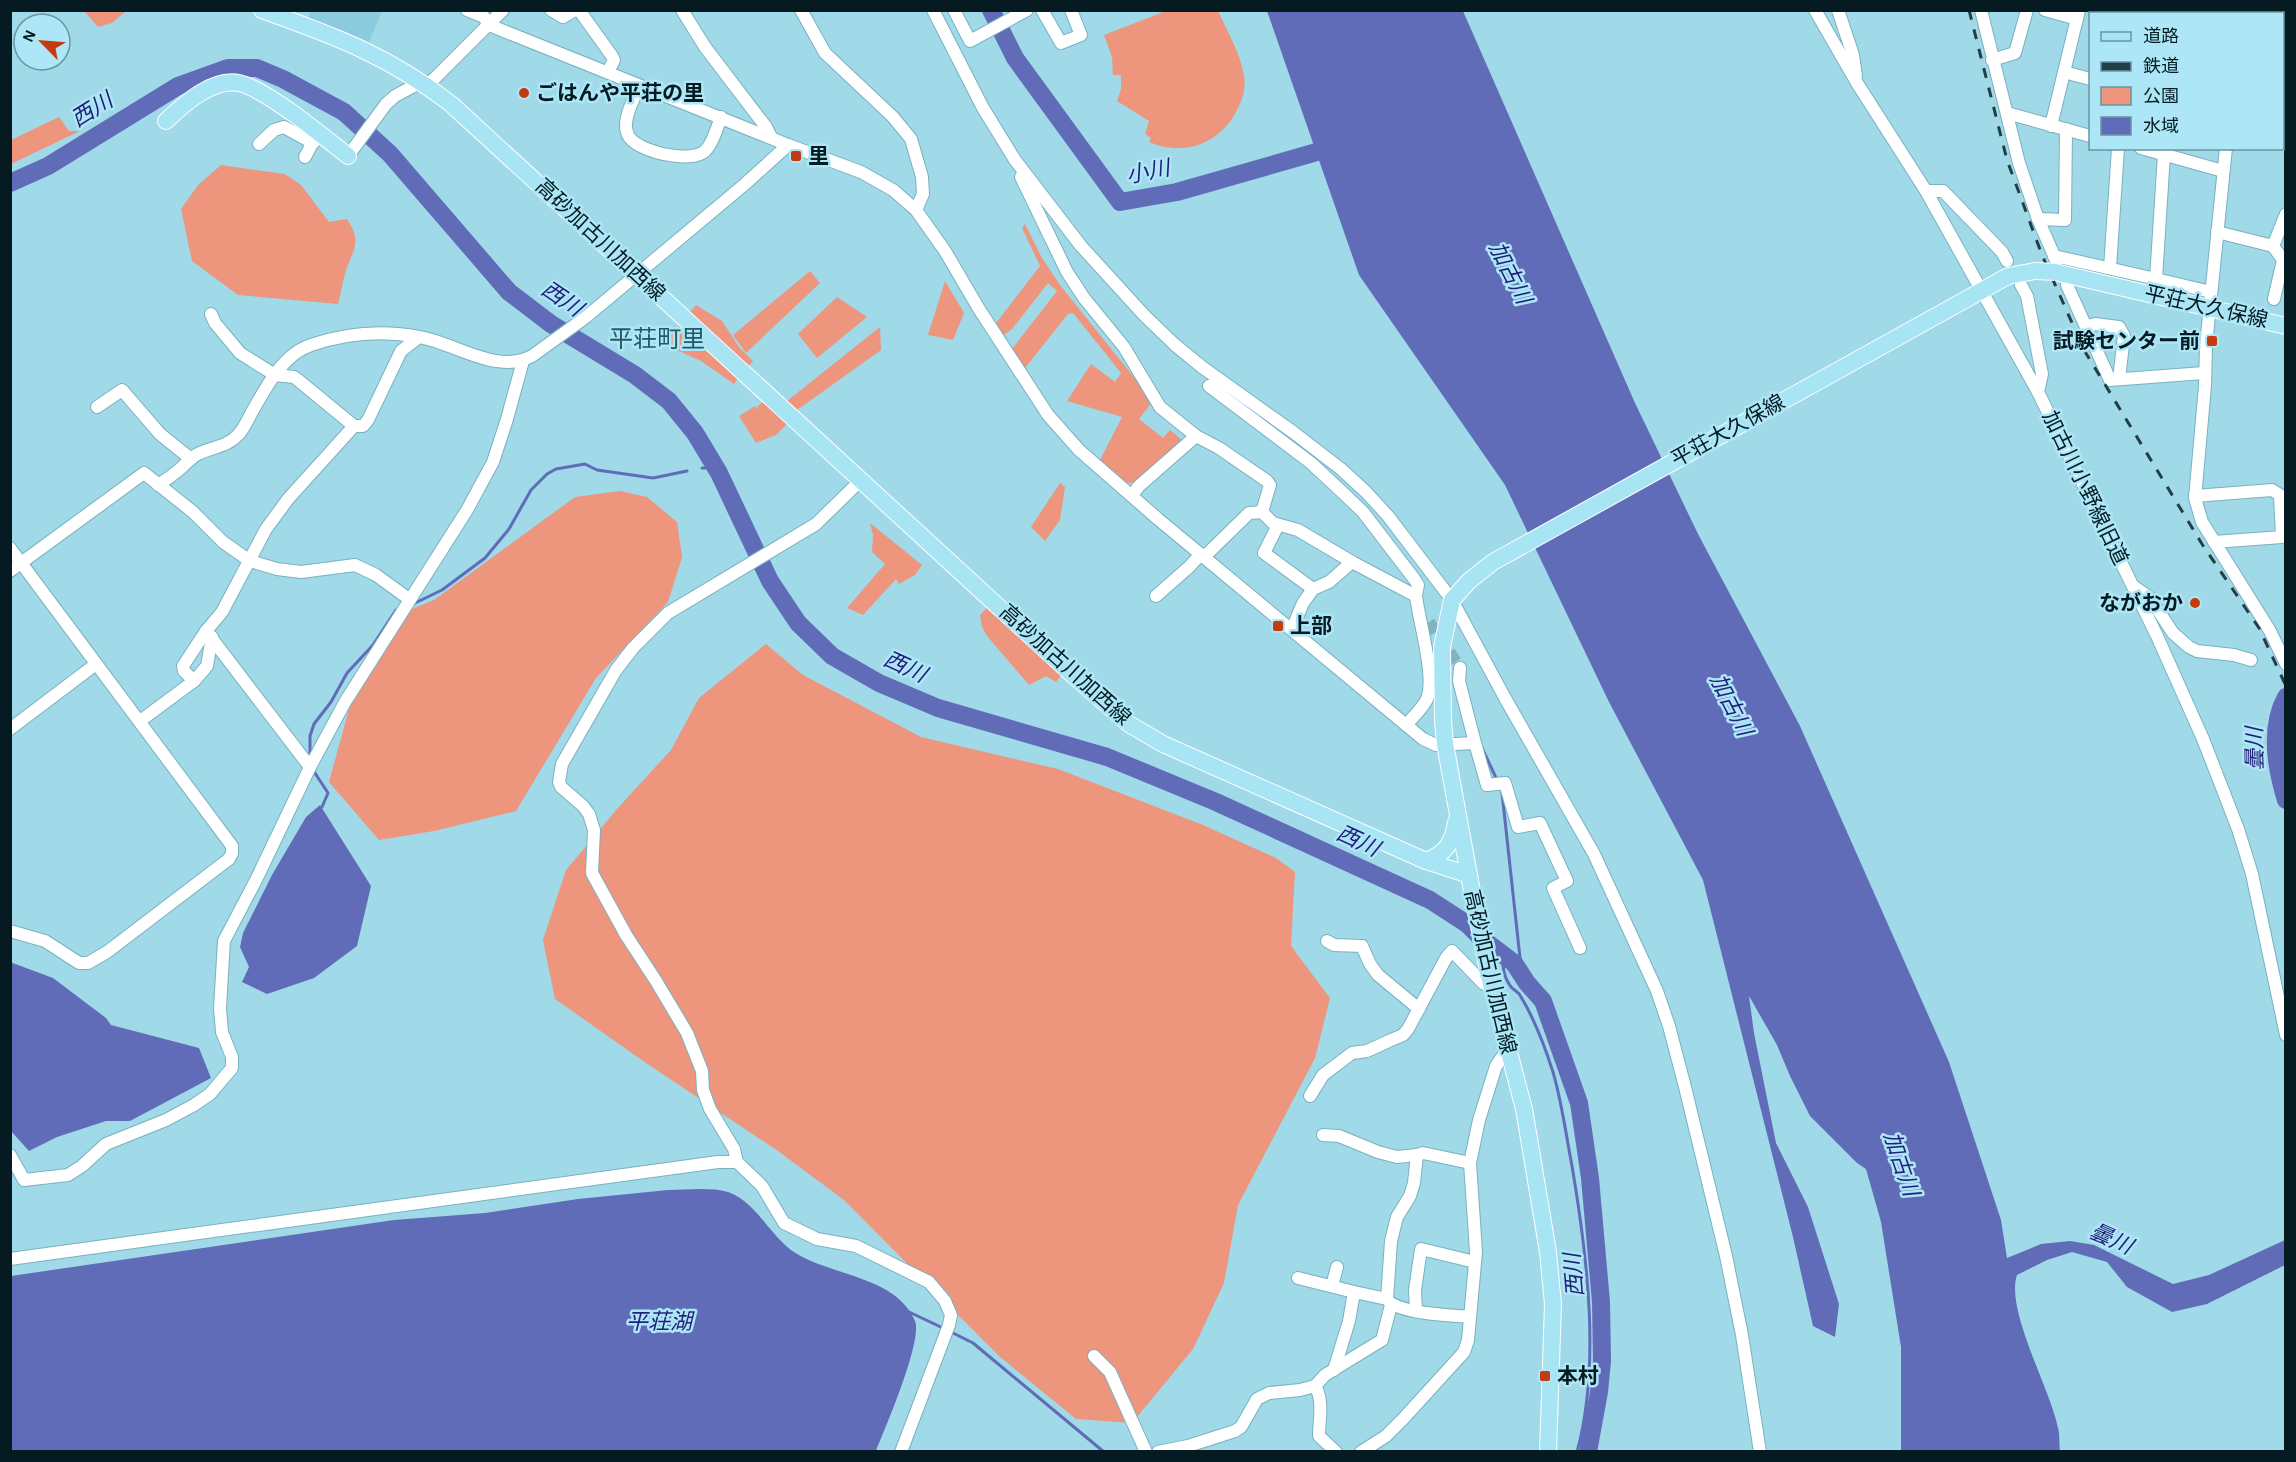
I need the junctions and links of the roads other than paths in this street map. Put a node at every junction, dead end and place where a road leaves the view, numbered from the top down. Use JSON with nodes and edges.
{"nodes":[{"id":1,"x":262,"y":10,"type":"edge"},
{"id":2,"x":467,"y":10,"type":"edge"},
{"id":3,"x":502,"y":10,"type":"edge"},
{"id":4,"x":551,"y":10,"type":"edge"},
{"id":5,"x":575,"y":10,"type":"edge"},
{"id":6,"x":579,"y":10,"type":"edge"},
{"id":7,"x":682,"y":10,"type":"edge"},
{"id":8,"x":801,"y":10,"type":"edge"},
{"id":9,"x":933,"y":10,"type":"edge"},
{"id":10,"x":954,"y":10,"type":"edge"},
{"id":11,"x":1042,"y":10,"type":"edge"},
{"id":12,"x":1071,"y":10,"type":"edge"},
{"id":13,"x":1815,"y":10,"type":"edge"},
{"id":14,"x":1839,"y":10,"type":"edge"},
{"id":15,"x":1981,"y":10,"type":"edge"},
{"id":16,"x":2027,"y":10,"type":"edge"},
{"id":17,"x":2045,"y":10,"type":"edge"},
{"id":18,"x":1024,"y":12,"type":"edge"},
{"id":19,"x":2078,"y":15,"type":"edge"},
{"id":20,"x":489,"y":25,"type":"junction"},
{"id":21,"x":1992,"y":60,"type":"junction"},
{"id":22,"x":608,"y":72,"type":"junction"},
{"id":23,"x":2064,"y":72,"type":"junction"},
{"id":24,"x":2089,"y":78,"type":"edge"},
{"id":25,"x":423,"y":83,"type":"junction"},
{"id":26,"x":1857,"y":83,"type":"junction"},
{"id":27,"x":639,"y":86,"type":"junction"},
{"id":28,"x":2007,"y":113,"type":"junction"},
{"id":29,"x":721,"y":117,"type":"junction"},
{"id":30,"x":166,"y":121,"type":"dead end"},
{"id":31,"x":2051,"y":126,"type":"junction"},
{"id":32,"x":2066,"y":129,"type":"junction"},
{"id":33,"x":2089,"y":135,"type":"edge"},
{"id":34,"x":771,"y":137,"type":"junction"},
{"id":35,"x":317,"y":139,"type":"junction"},
{"id":36,"x":259,"y":144,"type":"dead end"},
{"id":37,"x":788,"y":145,"type":"junction"},
{"id":38,"x":2118,"y":150,"type":"edge"},
{"id":39,"x":2148,"y":150,"type":"edge"},
{"id":40,"x":2226,"y":150,"type":"edge"},
{"id":41,"x":349,"y":153,"type":"joint"},
{"id":42,"x":2164,"y":154,"type":"junction"},
{"id":43,"x":305,"y":157,"type":"dead end"},
{"id":44,"x":1015,"y":160,"type":"junction"},
{"id":45,"x":2223,"y":171,"type":"junction"},
{"id":46,"x":1926,"y":191,"type":"junction"},
{"id":47,"x":916,"y":210,"type":"junction"},
{"id":48,"x":2286,"y":214,"type":"edge"},
{"id":49,"x":2038,"y":219,"type":"junction"},
{"id":50,"x":2217,"y":232,"type":"junction"},
{"id":51,"x":2274,"y":246,"type":"junction"},
{"id":52,"x":2007,"y":261,"type":"dead end"},
{"id":53,"x":2055,"y":263,"type":"junction"},
{"id":54,"x":2110,"y":268,"type":"junction"},
{"id":55,"x":637,"y":274,"type":"junction"},
{"id":56,"x":2156,"y":279,"type":"junction"},
{"id":57,"x":2021,"y":285,"type":"dead end"},
{"id":58,"x":2067,"y":285,"type":"dead end"},
{"id":59,"x":1976,"y":294,"type":"junction"},
{"id":60,"x":2278,"y":294,"type":"edge"},
{"id":61,"x":2210,"y":300,"type":"junction"},
{"id":62,"x":212,"y":314,"type":"dead end"},
{"id":63,"x":2286,"y":326,"type":"edge"},
{"id":64,"x":2086,"y":327,"type":"junction"},
{"id":65,"x":419,"y":337,"type":"junction"},
{"id":66,"x":523,"y":361,"type":"junction"},
{"id":67,"x":2204,"y":374,"type":"junction"},
{"id":68,"x":275,"y":375,"type":"junction"},
{"id":69,"x":2115,"y":380,"type":"junction"},
{"id":70,"x":1209,"y":386,"type":"dead end"},
{"id":71,"x":2038,"y":392,"type":"junction"},
{"id":72,"x":97,"y":407,"type":"dead end"},
{"id":73,"x":354,"y":426,"type":"junction"},
{"id":74,"x":1196,"y":436,"type":"junction"},
{"id":75,"x":191,"y":459,"type":"junction"},
{"id":76,"x":861,"y":480,"type":"junction"},
{"id":77,"x":158,"y":485,"type":"junction"},
{"id":78,"x":1132,"y":495,"type":"junction"},
{"id":79,"x":2195,"y":496,"type":"junction"},
{"id":80,"x":1262,"y":512,"type":"junction"},
{"id":81,"x":1278,"y":525,"type":"junction"},
{"id":82,"x":2214,"y":542,"type":"junction"},
{"id":83,"x":10,"y":549,"type":"edge"},
{"id":84,"x":1202,"y":556,"type":"junction"},
{"id":85,"x":250,"y":561,"type":"junction"},
{"id":86,"x":1352,"y":562,"type":"junction"},
{"id":87,"x":21,"y":563,"type":"junction"},
{"id":88,"x":10,"y":571,"type":"edge"},
{"id":89,"x":2132,"y":585,"type":"junction"},
{"id":90,"x":1313,"y":589,"type":"junction"},
{"id":91,"x":1454,"y":596,"type":"junction"},
{"id":92,"x":1156,"y":597,"type":"dead end"},
{"id":93,"x":409,"y":598,"type":"junction"},
{"id":94,"x":1417,"y":601,"type":"junction"},
{"id":95,"x":1429,"y":622,"type":"tunnel mouth"},
{"id":96,"x":1292,"y":629,"type":"junction"},
{"id":97,"x":209,"y":634,"type":"junction"},
{"id":98,"x":2285,"y":659,"type":"edge"},
{"id":99,"x":2251,"y":660,"type":"dead end"},
{"id":100,"x":96,"y":664,"type":"junction"},
{"id":101,"x":1460,"y":668,"type":"tunnel mouth"},
{"id":102,"x":194,"y":681,"type":"junction"},
{"id":103,"x":140,"y":721,"type":"junction"},
{"id":104,"x":1406,"y":725,"type":"junction"},
{"id":105,"x":10,"y":729,"type":"edge"},
{"id":106,"x":1475,"y":742,"type":"junction"},
{"id":107,"x":1445,"y":744,"type":"junction"},
{"id":108,"x":310,"y":767,"type":"junction"},
{"id":109,"x":1456,"y":812,"type":"junction"},
{"id":110,"x":1426,"y":861,"type":"junction"},
{"id":111,"x":1469,"y":875,"type":"junction"},
{"id":112,"x":10,"y":931,"type":"edge"},
{"id":113,"x":1326,"y":941,"type":"dead end"},
{"id":114,"x":1580,"y":948,"type":"dead end"},
{"id":115,"x":1490,"y":978,"type":"junction"},
{"id":116,"x":1419,"y":1010,"type":"junction"},
{"id":117,"x":2286,"y":1035,"type":"edge"},
{"id":118,"x":1508,"y":1050,"type":"junction"},
{"id":119,"x":1310,"y":1096,"type":"dead end"},
{"id":120,"x":1323,"y":1135,"type":"dead end"},
{"id":121,"x":10,"y":1155,"type":"edge"},
{"id":122,"x":1417,"y":1155,"type":"junction"},
{"id":123,"x":737,"y":1162,"type":"junction"},
{"id":124,"x":1470,"y":1163,"type":"junction"},
{"id":125,"x":10,"y":1259,"type":"edge"},
{"id":126,"x":1475,"y":1262,"type":"junction"},
{"id":127,"x":1336,"y":1267,"type":"dead end"},
{"id":128,"x":1298,"y":1278,"type":"dead end"},
{"id":129,"x":1332,"y":1286,"type":"junction"},
{"id":130,"x":1354,"y":1292,"type":"junction"},
{"id":131,"x":1389,"y":1302,"type":"junction"},
{"id":132,"x":1416,"y":1311,"type":"junction"},
{"id":133,"x":1470,"y":1317,"type":"junction"},
{"id":134,"x":1095,"y":1356,"type":"dead end"},
{"id":135,"x":1334,"y":1370,"type":"junction"},
{"id":136,"x":1315,"y":1386,"type":"junction"},
{"id":137,"x":902,"y":1452,"type":"edge"},
{"id":138,"x":1146,"y":1452,"type":"edge"},
{"id":139,"x":1158,"y":1452,"type":"edge"},
{"id":140,"x":1336,"y":1452,"type":"edge"},
{"id":141,"x":1361,"y":1452,"type":"edge"},
{"id":142,"x":1548,"y":1452,"type":"edge"},
{"id":143,"x":1760,"y":1452,"type":"edge"}],
"edges":[{"from":1,"to":25,"type":"main road","name":"高砂加古川加西線"},
{"from":2,"to":20,"type":"street"},
{"from":3,"to":20,"type":"street"},
{"from":4,"to":5,"type":"street"},
{"from":6,"to":22,"type":"street"},
{"from":7,"to":34,"type":"street"},
{"from":8,"to":47,"type":"street"},
{"from":9,"to":44,"type":"street"},
{"from":10,"to":18,"type":"street"},
{"from":11,"to":12,"type":"street"},
{"from":13,"to":26,"type":"street","name":"加古川小野線旧道"},
{"from":14,"to":26,"type":"street"},
{"from":15,"to":21,"type":"street"},
{"from":16,"to":21,"type":"street"},
{"from":17,"to":19,"type":"street"},
{"from":19,"to":23,"type":"street"},
{"from":20,"to":22,"type":"street"},
{"from":20,"to":25,"type":"street"},
{"from":21,"to":28,"type":"street"},
{"from":22,"to":27,"type":"street"},
{"from":23,"to":24,"type":"street"},
{"from":23,"to":31,"type":"street"},
{"from":25,"to":41,"type":"street"},
{"from":25,"to":55,"type":"main road","name":"高砂加古川加西線"},
{"from":26,"to":46,"type":"street","name":"加古川小野線旧道"},
{"from":27,"to":29,"type":"street"},
{"from":27,"to":29,"type":"street"},
{"from":28,"to":31,"type":"street"},
{"from":28,"to":49,"type":"street"},
{"from":29,"to":34,"type":"street"},
{"from":30,"to":35,"type":"main road"},
{"from":31,"to":32,"type":"street"},
{"from":32,"to":33,"type":"street"},
{"from":32,"to":49,"type":"street"},
{"from":34,"to":37,"type":"street"},
{"from":35,"to":36,"type":"street"},
{"from":35,"to":41,"type":"main road"},
{"from":35,"to":43,"type":"street"},
{"from":37,"to":47,"type":"street"},
{"from":37,"to":55,"type":"street"},
{"from":38,"to":54,"type":"street"},
{"from":39,"to":42,"type":"street"},
{"from":40,"to":45,"type":"street"},
{"from":42,"to":45,"type":"street"},
{"from":42,"to":56,"type":"street"},
{"from":44,"to":74,"type":"street"},
{"from":44,"to":91,"type":"street"},
{"from":45,"to":50,"type":"street"},
{"from":46,"to":52,"type":"street"},
{"from":46,"to":59,"type":"street","name":"加古川小野線旧道"},
{"from":47,"to":78,"type":"street"},
{"from":48,"to":51,"type":"street"},
{"from":49,"to":53,"type":"street"},
{"from":50,"to":51,"type":"street"},
{"from":50,"to":61,"type":"street"},
{"from":51,"to":60,"type":"street"},
{"from":53,"to":54,"type":"street"},
{"from":53,"to":59,"type":"main road","name":"平荘大久保線","bridge":true},
{"from":53,"to":61,"type":"main road","name":"平荘大久保線"},
{"from":54,"to":56,"type":"street"},
{"from":55,"to":66,"type":"street"},
{"from":55,"to":76,"type":"main road","name":"高砂加古川加西線"},
{"from":56,"to":61,"type":"street"},
{"from":57,"to":71,"type":"street"},
{"from":58,"to":64,"type":"street"},
{"from":59,"to":71,"type":"street","name":"加古川小野線旧道"},
{"from":59,"to":91,"type":"main road","name":"平荘大久保線"},
{"from":61,"to":63,"type":"main road","name":"平荘大久保線"},
{"from":61,"to":67,"type":"street"},
{"from":62,"to":68,"type":"street"},
{"from":64,"to":69,"type":"street"},
{"from":64,"to":69,"type":"street"},
{"from":65,"to":66,"type":"street"},
{"from":65,"to":68,"type":"street"},
{"from":65,"to":73,"type":"street"},
{"from":66,"to":93,"type":"street"},
{"from":67,"to":69,"type":"street"},
{"from":67,"to":79,"type":"street"},
{"from":68,"to":73,"type":"street"},
{"from":68,"to":75,"type":"street"},
{"from":70,"to":94,"type":"street"},
{"from":71,"to":89,"type":"street","name":"加古川小野線旧道"},
{"from":72,"to":75,"type":"street"},
{"from":73,"to":85,"type":"street"},
{"from":74,"to":78,"type":"street"},
{"from":74,"to":80,"type":"street"},
{"from":75,"to":77,"type":"street"},
{"from":76,"to":110,"type":"main road","name":"高砂加古川加西線"},
{"from":76,"to":123,"type":"street"},
{"from":77,"to":85,"type":"street"},
{"from":77,"to":87,"type":"street"},
{"from":78,"to":84,"type":"street"},
{"from":79,"to":82,"type":"street"},
{"from":79,"to":82,"type":"street"},
{"from":80,"to":81,"type":"street"},
{"from":80,"to":84,"type":"street"},
{"from":81,"to":86,"type":"street"},
{"from":81,"to":90,"type":"street"},
{"from":82,"to":98,"type":"street"},
{"from":83,"to":87,"type":"street"},
{"from":84,"to":92,"type":"street"},
{"from":84,"to":96,"type":"street"},
{"from":85,"to":93,"type":"street"},
{"from":85,"to":97,"type":"street"},
{"from":86,"to":90,"type":"street"},
{"from":86,"to":94,"type":"street"},
{"from":87,"to":88,"type":"street"},
{"from":87,"to":100,"type":"street"},
{"from":89,"to":99,"type":"street"},
{"from":89,"to":117,"type":"street","name":"加古川小野線旧道"},
{"from":90,"to":96,"type":"street"},
{"from":91,"to":107,"type":"main road"},
{"from":91,"to":143,"type":"street"},
{"from":93,"to":108,"type":"street"},
{"from":94,"to":95,"type":"street"},
{"from":94,"to":104,"type":"street"},
{"from":96,"to":104,"type":"street"},
{"from":97,"to":102,"type":"street"},
{"from":97,"to":102,"type":"street"},
{"from":97,"to":108,"type":"street"},
{"from":100,"to":103,"type":"street"},
{"from":100,"to":105,"type":"street"},
{"from":101,"to":106,"type":"street"},
{"from":102,"to":103,"type":"street"},
{"from":103,"to":112,"type":"street"},
{"from":104,"to":107,"type":"street"},
{"from":106,"to":107,"type":"street"},
{"from":106,"to":114,"type":"street"},
{"from":107,"to":109,"type":"main road"},
{"from":108,"to":121,"type":"street"},
{"from":109,"to":110,"type":"main road"},
{"from":109,"to":111,"type":"main road"},
{"from":110,"to":111,"type":"main road","name":"高砂加古川加西線"},
{"from":111,"to":115,"type":"main road","name":"高砂加古川加西線"},
{"from":113,"to":116,"type":"street"},
{"from":115,"to":116,"type":"street"},
{"from":115,"to":118,"type":"main road","name":"高砂加古川加西線"},
{"from":116,"to":119,"type":"street"},
{"from":118,"to":124,"type":"street"},
{"from":118,"to":142,"type":"main road","name":"高砂加古川加西線"},
{"from":120,"to":122,"type":"street"},
{"from":122,"to":124,"type":"street"},
{"from":122,"to":131,"type":"street"},
{"from":123,"to":125,"type":"street"},
{"from":123,"to":137,"type":"street"},
{"from":124,"to":126,"type":"street"},
{"from":126,"to":132,"type":"street"},
{"from":126,"to":133,"type":"street"},
{"from":127,"to":129,"type":"street"},
{"from":128,"to":129,"type":"street"},
{"from":129,"to":130,"type":"street"},
{"from":130,"to":131,"type":"street"},
{"from":130,"to":135,"type":"street"},
{"from":131,"to":132,"type":"street"},
{"from":131,"to":135,"type":"street"},
{"from":132,"to":133,"type":"street"},
{"from":133,"to":141,"type":"street"},
{"from":134,"to":138,"type":"street"},
{"from":135,"to":136,"type":"street"},
{"from":136,"to":139,"type":"street"},
{"from":136,"to":140,"type":"street"}]}
